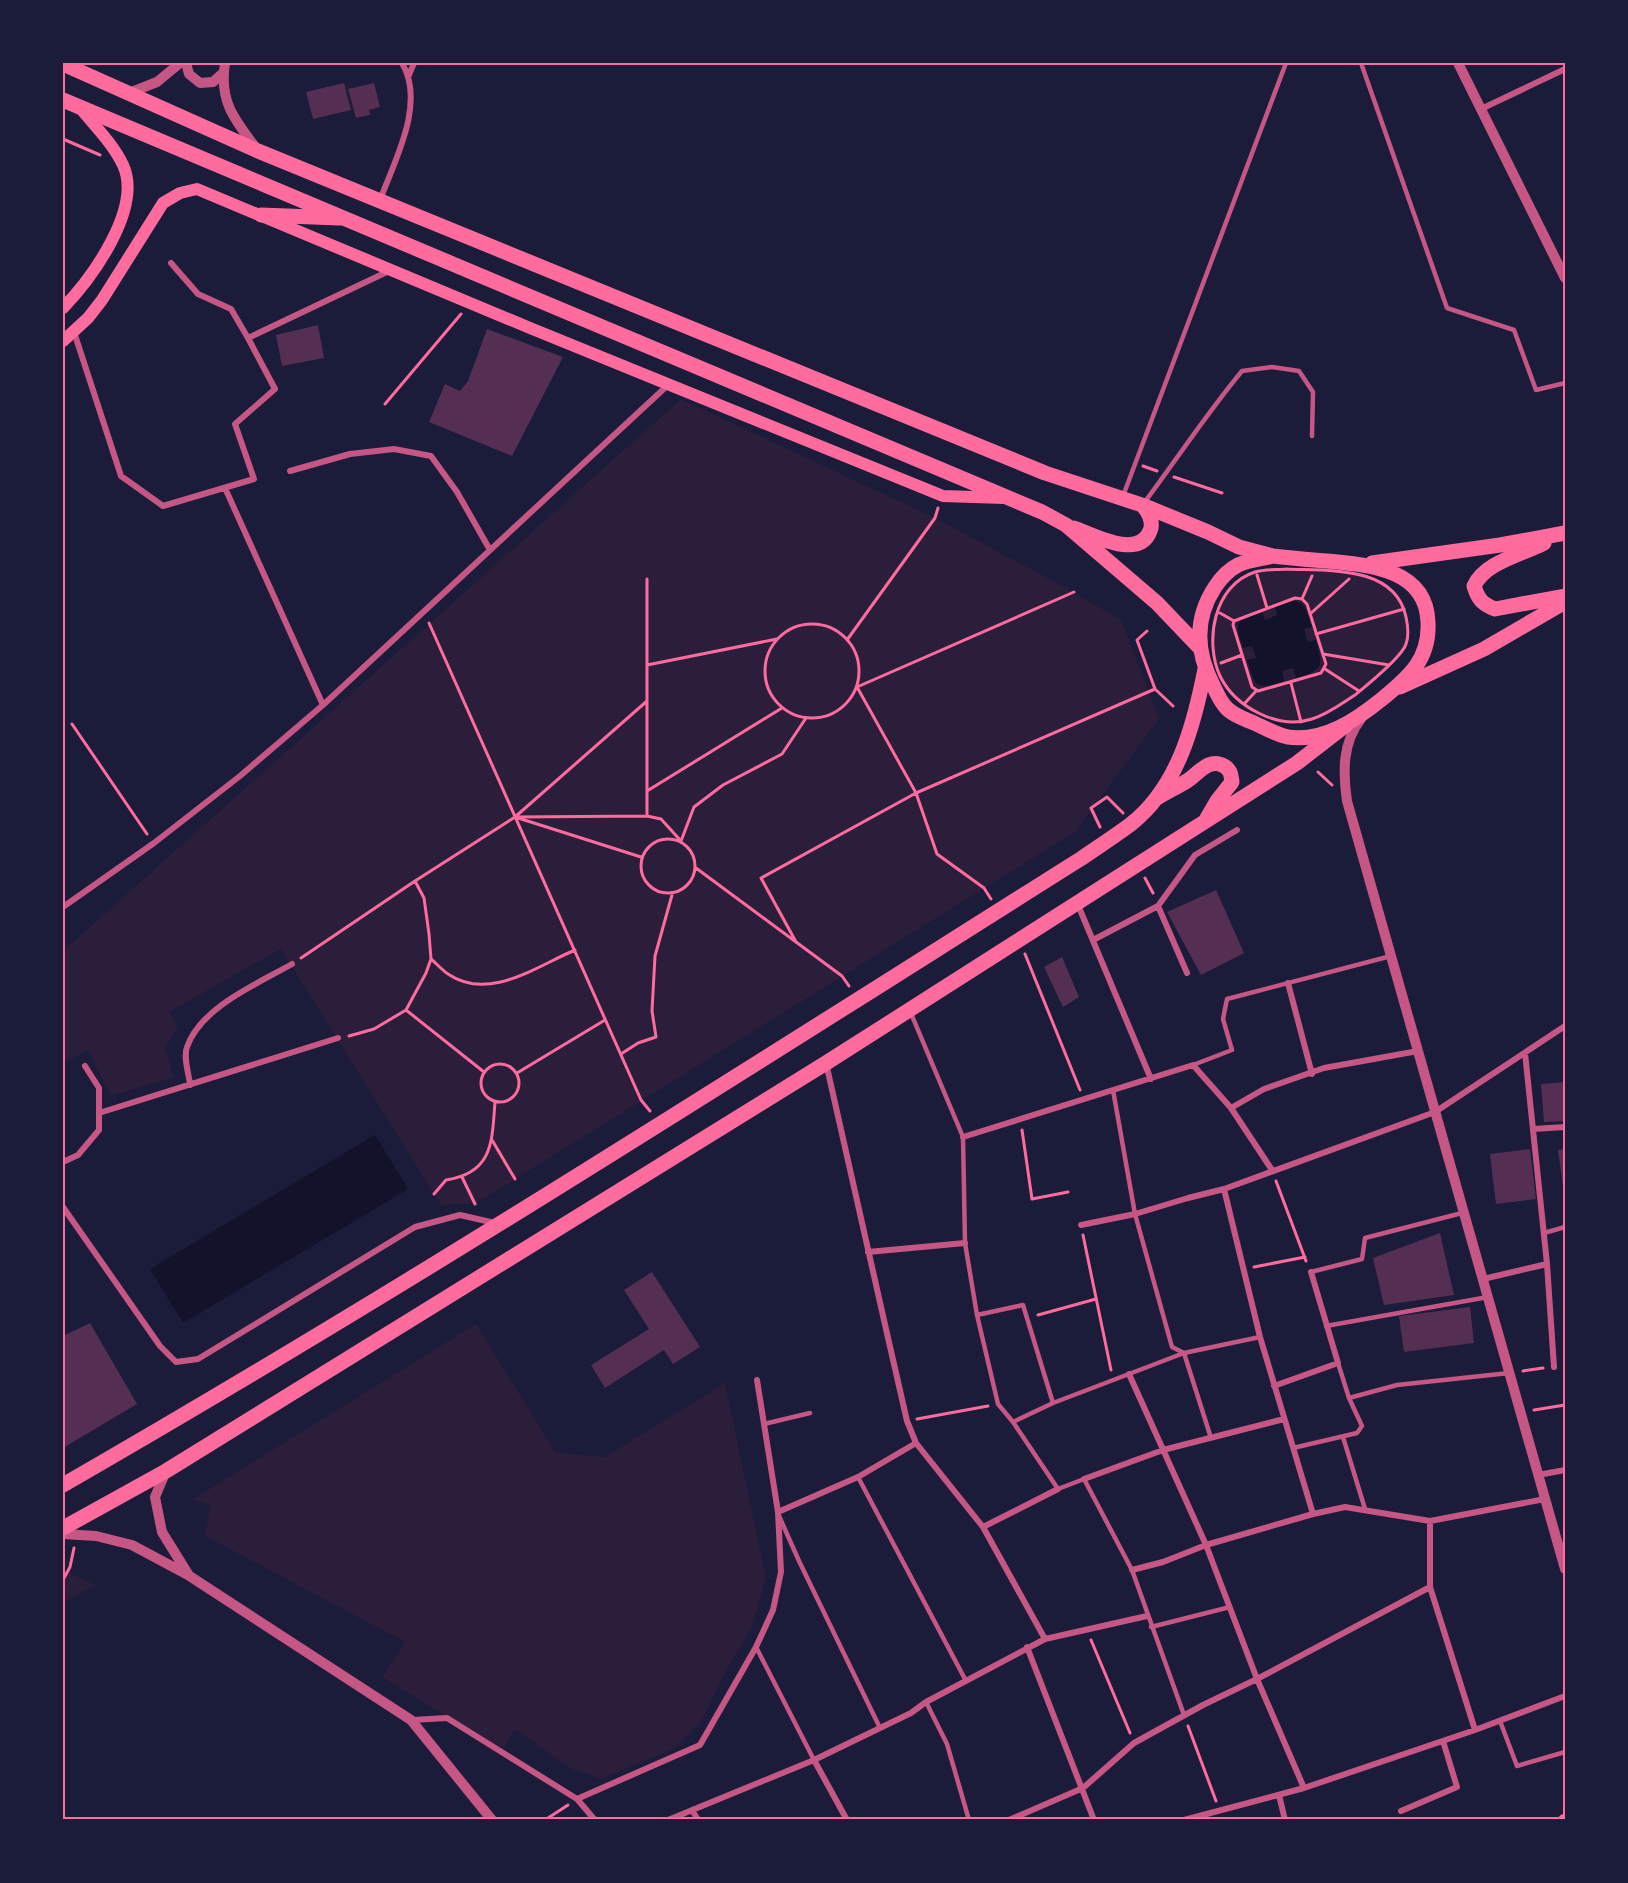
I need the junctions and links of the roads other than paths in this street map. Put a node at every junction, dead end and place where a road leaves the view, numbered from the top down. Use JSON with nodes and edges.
{"nodes":[{"id":1,"x":180,"y":63,"type":"edge"},
{"id":2,"x":186,"y":63,"type":"edge"},
{"id":3,"x":402,"y":63,"type":"edge"},
{"id":4,"x":414,"y":63,"type":"edge"},
{"id":5,"x":1286,"y":63,"type":"edge"},
{"id":6,"x":1361,"y":63,"type":"edge"},
{"id":7,"x":1458,"y":63,"type":"edge"},
{"id":8,"x":63,"y":64,"type":"edge"},
{"id":9,"x":1564,"y":66,"type":"edge"},
{"id":10,"x":224,"y":68,"type":"edge"},
{"id":11,"x":409,"y":75,"type":"junction"},
{"id":12,"x":129,"y":93,"type":"junction"},
{"id":13,"x":63,"y":100,"type":"edge"},
{"id":14,"x":81,"y":109,"type":"junction"},
{"id":15,"x":1481,"y":109,"type":"junction"},
{"id":16,"x":258,"y":151,"type":"junction"},
{"id":17,"x":380,"y":201,"type":"junction"},
{"id":18,"x":261,"y":215,"type":"junction"},
{"id":19,"x":348,"y":218,"type":"junction"},
{"id":20,"x":171,"y":263,"type":"dead end"},
{"id":21,"x":391,"y":270,"type":"junction"},
{"id":22,"x":1565,"y":278,"type":"edge"},
{"id":23,"x":63,"y":308,"type":"edge"},
{"id":24,"x":74,"y":332,"type":"junction"},
{"id":25,"x":248,"y":338,"type":"junction"},
{"id":26,"x":63,"y":341,"type":"edge"},
{"id":27,"x":1565,"y":383,"type":"edge"},
{"id":28,"x":668,"y":385,"type":"junction"},
{"id":29,"x":1312,"y":436,"type":"dead end"},
{"id":30,"x":290,"y":471,"type":"dead end"},
{"id":31,"x":225,"y":488,"type":"junction"},
{"id":32,"x":1011,"y":498,"type":"junction"},
{"id":33,"x":1122,"y":498,"type":"junction"},
{"id":34,"x":1142,"y":505,"type":"junction"},
{"id":35,"x":1066,"y":525,"type":"junction"},
{"id":36,"x":1561,"y":534,"type":"edge"},
{"id":37,"x":490,"y":550,"type":"junction"},
{"id":38,"x":1273,"y":556,"type":"junction"},
{"id":39,"x":1355,"y":569,"type":"junction"},
{"id":40,"x":1565,"y":596,"type":"edge"},
{"id":41,"x":1565,"y":602,"type":"edge"},
{"id":42,"x":1200,"y":648,"type":"junction"},
{"id":43,"x":1210,"y":667,"type":"junction"},
{"id":44,"x":1394,"y":690,"type":"junction"},
{"id":45,"x":324,"y":705,"type":"junction"},
{"id":46,"x":1369,"y":708,"type":"junction"},
{"id":47,"x":1346,"y":725,"type":"junction"},
{"id":48,"x":1154,"y":799,"type":"junction"},
{"id":49,"x":1205,"y":820,"type":"junction"},
{"id":50,"x":1237,"y":830,"type":"dead end"},
{"id":51,"x":1077,"y":902,"type":"junction"},
{"id":52,"x":1158,"y":906,"type":"junction"},
{"id":53,"x":63,"y":907,"type":"edge"},
{"id":54,"x":1092,"y":940,"type":"junction"},
{"id":55,"x":1391,"y":956,"type":"junction"},
{"id":56,"x":292,"y":964,"type":"road end"},
{"id":57,"x":1187,"y":973,"type":"dead end"},
{"id":58,"x":1288,"y":983,"type":"junction"},
{"id":59,"x":909,"y":1009,"type":"junction"},
{"id":60,"x":1565,"y":1026,"type":"edge"},
{"id":61,"x":338,"y":1038,"type":"road end"},
{"id":62,"x":1418,"y":1051,"type":"junction"},
{"id":63,"x":1525,"y":1053,"type":"junction"},
{"id":64,"x":826,"y":1062,"type":"junction"},
{"id":65,"x":1193,"y":1065,"type":"junction"},
{"id":66,"x":85,"y":1066,"type":"dead end"},
{"id":67,"x":1312,"y":1074,"type":"junction"},
{"id":68,"x":1151,"y":1078,"type":"junction"},
{"id":69,"x":190,"y":1085,"type":"junction"},
{"id":70,"x":1113,"y":1090,"type":"junction"},
{"id":71,"x":1231,"y":1108,"type":"junction"},
{"id":72,"x":1435,"y":1112,"type":"junction"},
{"id":73,"x":99,"y":1113,"type":"junction"},
{"id":74,"x":1565,"y":1127,"type":"edge"},
{"id":75,"x":1533,"y":1129,"type":"junction"},
{"id":76,"x":963,"y":1137,"type":"junction"},
{"id":77,"x":63,"y":1161,"type":"edge"},
{"id":78,"x":1272,"y":1170,"type":"junction"},
{"id":79,"x":1224,"y":1190,"type":"junction"},
{"id":80,"x":63,"y":1207,"type":"edge"},
{"id":81,"x":1464,"y":1213,"type":"junction"},
{"id":82,"x":1135,"y":1214,"type":"junction"},
{"id":83,"x":501,"y":1224,"type":"junction"},
{"id":84,"x":1081,"y":1225,"type":"road end"},
{"id":85,"x":1565,"y":1227,"type":"edge"},
{"id":86,"x":1544,"y":1233,"type":"junction"},
{"id":87,"x":965,"y":1243,"type":"junction"},
{"id":88,"x":868,"y":1251,"type":"junction"},
{"id":89,"x":1547,"y":1264,"type":"junction"},
{"id":90,"x":1311,"y":1272,"type":"joint"},
{"id":91,"x":1483,"y":1279,"type":"junction"},
{"id":92,"x":1488,"y":1297,"type":"junction"},
{"id":93,"x":977,"y":1316,"type":"junction"},
{"id":94,"x":1326,"y":1326,"type":"junction"},
{"id":95,"x":1260,"y":1337,"type":"junction"},
{"id":96,"x":1184,"y":1353,"type":"junction"},
{"id":97,"x":1338,"y":1363,"type":"junction"},
{"id":98,"x":1554,"y":1367,"type":"road end"},
{"id":99,"x":1509,"y":1373,"type":"junction"},
{"id":100,"x":1129,"y":1374,"type":"junction"},
{"id":101,"x":757,"y":1380,"type":"dead end"},
{"id":102,"x":1274,"y":1386,"type":"junction"},
{"id":103,"x":1349,"y":1398,"type":"junction"},
{"id":104,"x":1053,"y":1403,"type":"junction"},
{"id":105,"x":810,"y":1413,"type":"dead end"},
{"id":106,"x":1284,"y":1419,"type":"junction"},
{"id":107,"x":1013,"y":1422,"type":"junction"},
{"id":108,"x":764,"y":1424,"type":"junction"},
{"id":109,"x":1343,"y":1437,"type":"junction"},
{"id":110,"x":1211,"y":1438,"type":"junction"},
{"id":111,"x":916,"y":1443,"type":"junction"},
{"id":112,"x":1293,"y":1448,"type":"junction"},
{"id":113,"x":1162,"y":1450,"type":"junction"},
{"id":114,"x":1565,"y":1470,"type":"edge"},
{"id":115,"x":166,"y":1471,"type":"junction"},
{"id":116,"x":1538,"y":1475,"type":"junction"},
{"id":117,"x":858,"y":1477,"type":"junction"},
{"id":118,"x":1084,"y":1479,"type":"junction"},
{"id":119,"x":63,"y":1485,"type":"edge"},
{"id":120,"x":1058,"y":1489,"type":"junction"},
{"id":121,"x":1545,"y":1499,"type":"junction"},
{"id":122,"x":1365,"y":1509,"type":"junction"},
{"id":123,"x":778,"y":1512,"type":"junction"},
{"id":124,"x":1313,"y":1514,"type":"junction"},
{"id":125,"x":1430,"y":1521,"type":"junction"},
{"id":126,"x":983,"y":1527,"type":"junction"},
{"id":127,"x":63,"y":1528,"type":"edge"},
{"id":128,"x":63,"y":1534,"type":"edge"},
{"id":129,"x":1206,"y":1545,"type":"junction"},
{"id":130,"x":1565,"y":1569,"type":"edge"},
{"id":131,"x":1132,"y":1570,"type":"junction"},
{"id":132,"x":188,"y":1575,"type":"junction"},
{"id":133,"x":1430,"y":1587,"type":"junction"},
{"id":134,"x":1230,"y":1607,"type":"junction"},
{"id":135,"x":1148,"y":1616,"type":"junction"},
{"id":136,"x":1151,"y":1627,"type":"junction"},
{"id":137,"x":1045,"y":1639,"type":"junction"},
{"id":138,"x":756,"y":1647,"type":"junction"},
{"id":139,"x":1027,"y":1647,"type":"junction"},
{"id":140,"x":1257,"y":1679,"type":"junction"},
{"id":141,"x":966,"y":1681,"type":"junction"},
{"id":142,"x":1565,"y":1696,"type":"edge"},
{"id":143,"x":927,"y":1702,"type":"junction"},
{"id":144,"x":1184,"y":1715,"type":"junction"},
{"id":145,"x":411,"y":1720,"type":"junction"},
{"id":146,"x":1500,"y":1721,"type":"junction"},
{"id":147,"x":880,"y":1728,"type":"junction"},
{"id":148,"x":1475,"y":1730,"type":"junction"},
{"id":149,"x":1443,"y":1741,"type":"junction"},
{"id":150,"x":1565,"y":1752,"type":"edge"},
{"id":151,"x":814,"y":1760,"type":"junction"},
{"id":152,"x":1083,"y":1788,"type":"junction"},
{"id":153,"x":1304,"y":1788,"type":"junction"},
{"id":154,"x":1279,"y":1795,"type":"junction"},
{"id":155,"x":577,"y":1799,"type":"junction"},
{"id":156,"x":692,"y":1810,"type":"junction"},
{"id":157,"x":1401,"y":1811,"type":"dead end"},
{"id":158,"x":492,"y":1820,"type":"edge"},
{"id":159,"x":595,"y":1820,"type":"edge"},
{"id":160,"x":668,"y":1820,"type":"edge"},
{"id":161,"x":698,"y":1820,"type":"edge"},
{"id":162,"x":847,"y":1820,"type":"edge"},
{"id":163,"x":969,"y":1820,"type":"edge"},
{"id":164,"x":1009,"y":1820,"type":"edge"},
{"id":165,"x":1094,"y":1820,"type":"edge"},
{"id":166,"x":1184,"y":1820,"type":"edge"},
{"id":167,"x":1285,"y":1820,"type":"edge"}],
"edges":[{"from":1,"to":12,"type":"street"},
{"from":2,"to":10,"type":"street"},
{"from":3,"to":11,"type":"street"},
{"from":4,"to":11,"type":"street"},
{"from":5,"to":33,"type":"lane"},
{"from":6,"to":27,"type":"lane"},
{"from":7,"to":15,"type":"street"},
{"from":8,"to":12,"type":"main road"},
{"from":9,"to":15,"type":"street"},
{"from":10,"to":16,"type":"street"},
{"from":11,"to":17,"type":"street"},
{"from":12,"to":16,"type":"main road"},
{"from":13,"to":14,"type":"main road"},
{"from":14,"to":19,"type":"main road"},
{"from":14,"to":23,"type":"main road"},
{"from":15,"to":22,"type":"street"},
{"from":16,"to":17,"type":"main road"},
{"from":17,"to":33,"type":"main road"},
{"from":18,"to":19,"type":"main road"},
{"from":18,"to":21,"type":"main road"},
{"from":18,"to":24,"type":"main road"},
{"from":19,"to":32,"type":"main road"},
{"from":20,"to":25,"type":"street"},
{"from":21,"to":25,"type":"street"},
{"from":21,"to":28,"type":"main road"},
{"from":24,"to":26,"type":"main road"},
{"from":24,"to":31,"type":"street"},
{"from":25,"to":31,"type":"street"},
{"from":28,"to":32,"type":"main road"},
{"from":28,"to":37,"type":"street"},
{"from":29,"to":34,"type":"lane"},
{"from":30,"to":37,"type":"street"},
{"from":31,"to":45,"type":"street"},
{"from":32,"to":35,"type":"main road"},
{"from":33,"to":34,"type":"main road"},
{"from":34,"to":35,"type":"main road"},
{"from":34,"to":38,"type":"main road"},
{"from":35,"to":42,"type":"main road"},
{"from":36,"to":39,"type":"main road"},
{"from":36,"to":40,"type":"main road"},
{"from":37,"to":45,"type":"street"},
{"from":38,"to":39,"type":"main road"},
{"from":38,"to":42,"type":"main road"},
{"from":39,"to":44,"type":"main road"},
{"from":41,"to":44,"type":"main road"},
{"from":42,"to":43,"type":"main road"},
{"from":43,"to":47,"type":"main road"},
{"from":43,"to":48,"type":"main road"},
{"from":44,"to":46,"type":"main road"},
{"from":45,"to":53,"type":"street"},
{"from":46,"to":47,"type":"main road"},
{"from":46,"to":55,"type":"street"},
{"from":47,"to":49,"type":"main road"},
{"from":48,"to":49,"type":"main road"},
{"from":48,"to":83,"type":"main road"},
{"from":49,"to":51,"type":"main road"},
{"from":50,"to":52,"type":"street"},
{"from":51,"to":54,"type":"street"},
{"from":51,"to":59,"type":"main road"},
{"from":52,"to":54,"type":"street"},
{"from":52,"to":57,"type":"street"},
{"from":54,"to":68,"type":"street"},
{"from":55,"to":58,"type":"lane"},
{"from":55,"to":62,"type":"street"},
{"from":56,"to":69,"type":"street"},
{"from":58,"to":65,"type":"lane"},
{"from":58,"to":67,"type":"street"},
{"from":59,"to":64,"type":"main road"},
{"from":59,"to":76,"type":"lane"},
{"from":60,"to":63,"type":"street"},
{"from":61,"to":69,"type":"street"},
{"from":62,"to":67,"type":"street"},
{"from":62,"to":72,"type":"street"},
{"from":63,"to":72,"type":"street"},
{"from":63,"to":75,"type":"street"},
{"from":64,"to":88,"type":"street"},
{"from":64,"to":115,"type":"main road"},
{"from":65,"to":68,"type":"street"},
{"from":65,"to":71,"type":"street"},
{"from":66,"to":73,"type":"street"},
{"from":67,"to":71,"type":"street"},
{"from":68,"to":70,"type":"street"},
{"from":69,"to":73,"type":"street"},
{"from":70,"to":76,"type":"street"},
{"from":70,"to":82,"type":"lane"},
{"from":71,"to":78,"type":"street"},
{"from":72,"to":78,"type":"street"},
{"from":72,"to":81,"type":"street"},
{"from":73,"to":77,"type":"street"},
{"from":74,"to":75,"type":"street"},
{"from":75,"to":86,"type":"street"},
{"from":76,"to":87,"type":"lane"},
{"from":78,"to":79,"type":"street"},
{"from":79,"to":82,"type":"street"},
{"from":79,"to":95,"type":"street"},
{"from":80,"to":83,"type":"street"},
{"from":81,"to":90,"type":"lane"},
{"from":81,"to":91,"type":"street"},
{"from":82,"to":84,"type":"street"},
{"from":82,"to":96,"type":"lane"},
{"from":83,"to":119,"type":"main road"},
{"from":85,"to":86,"type":"lane"},
{"from":86,"to":89,"type":"street"},
{"from":87,"to":88,"type":"street"},
{"from":87,"to":93,"type":"lane"},
{"from":88,"to":111,"type":"street"},
{"from":89,"to":91,"type":"street"},
{"from":89,"to":98,"type":"street"},
{"from":90,"to":94,"type":"street"},
{"from":91,"to":92,"type":"street"},
{"from":92,"to":94,"type":"lane"},
{"from":92,"to":99,"type":"street"},
{"from":93,"to":104,"type":"lane"},
{"from":93,"to":107,"type":"lane"},
{"from":94,"to":97,"type":"street"},
{"from":95,"to":96,"type":"lane"},
{"from":95,"to":102,"type":"street"},
{"from":96,"to":100,"type":"lane"},
{"from":96,"to":110,"type":"lane"},
{"from":97,"to":102,"type":"street"},
{"from":97,"to":103,"type":"lane"},
{"from":99,"to":103,"type":"lane"},
{"from":99,"to":116,"type":"street"},
{"from":100,"to":104,"type":"lane"},
{"from":100,"to":113,"type":"street"},
{"from":101,"to":108,"type":"street"},
{"from":102,"to":106,"type":"street"},
{"from":103,"to":109,"type":"lane"},
{"from":104,"to":107,"type":"lane"},
{"from":105,"to":108,"type":"lane"},
{"from":106,"to":110,"type":"street"},
{"from":106,"to":112,"type":"street"},
{"from":107,"to":120,"type":"lane"},
{"from":108,"to":123,"type":"street"},
{"from":109,"to":112,"type":"lane"},
{"from":109,"to":122,"type":"lane"},
{"from":110,"to":113,"type":"street"},
{"from":111,"to":117,"type":"street"},
{"from":111,"to":126,"type":"street"},
{"from":112,"to":124,"type":"street"},
{"from":113,"to":118,"type":"street"},
{"from":113,"to":129,"type":"street"},
{"from":114,"to":116,"type":"street"},
{"from":115,"to":127,"type":"main road"},
{"from":115,"to":132,"type":"street"},
{"from":116,"to":121,"type":"street"},
{"from":117,"to":123,"type":"street"},
{"from":117,"to":141,"type":"lane"},
{"from":118,"to":120,"type":"lane"},
{"from":118,"to":131,"type":"lane"},
{"from":120,"to":126,"type":"street"},
{"from":121,"to":125,"type":"street"},
{"from":121,"to":130,"type":"street"},
{"from":122,"to":124,"type":"street"},
{"from":122,"to":125,"type":"street"},
{"from":123,"to":138,"type":"street"},
{"from":123,"to":147,"type":"lane"},
{"from":124,"to":129,"type":"street"},
{"from":125,"to":133,"type":"street"},
{"from":126,"to":137,"type":"street"},
{"from":128,"to":132,"type":"street"},
{"from":129,"to":131,"type":"street"},
{"from":129,"to":134,"type":"street"},
{"from":131,"to":135,"type":"lane"},
{"from":132,"to":145,"type":"street"},
{"from":133,"to":140,"type":"street"},
{"from":133,"to":148,"type":"street"},
{"from":134,"to":136,"type":"lane"},
{"from":134,"to":140,"type":"street"},
{"from":135,"to":136,"type":"lane"},
{"from":135,"to":137,"type":"street"},
{"from":136,"to":144,"type":"lane"},
{"from":137,"to":139,"type":"street"},
{"from":138,"to":151,"type":"lane"},
{"from":138,"to":155,"type":"street"},
{"from":139,"to":141,"type":"street"},
{"from":139,"to":152,"type":"street"},
{"from":140,"to":144,"type":"street"},
{"from":140,"to":153,"type":"street"},
{"from":141,"to":143,"type":"street"},
{"from":142,"to":146,"type":"street"},
{"from":143,"to":147,"type":"street"},
{"from":143,"to":163,"type":"lane"},
{"from":144,"to":152,"type":"street"},
{"from":145,"to":155,"type":"street"},
{"from":145,"to":158,"type":"street"},
{"from":146,"to":148,"type":"street"},
{"from":146,"to":150,"type":"lane"},
{"from":147,"to":151,"type":"street"},
{"from":148,"to":149,"type":"street"},
{"from":149,"to":153,"type":"street"},
{"from":149,"to":157,"type":"street"},
{"from":151,"to":156,"type":"street"},
{"from":151,"to":162,"type":"street"},
{"from":152,"to":164,"type":"street"},
{"from":152,"to":165,"type":"street"},
{"from":153,"to":154,"type":"street"},
{"from":154,"to":166,"type":"street"},
{"from":154,"to":167,"type":"street"},
{"from":155,"to":159,"type":"street"},
{"from":156,"to":160,"type":"street"},
{"from":156,"to":161,"type":"street"}]}
